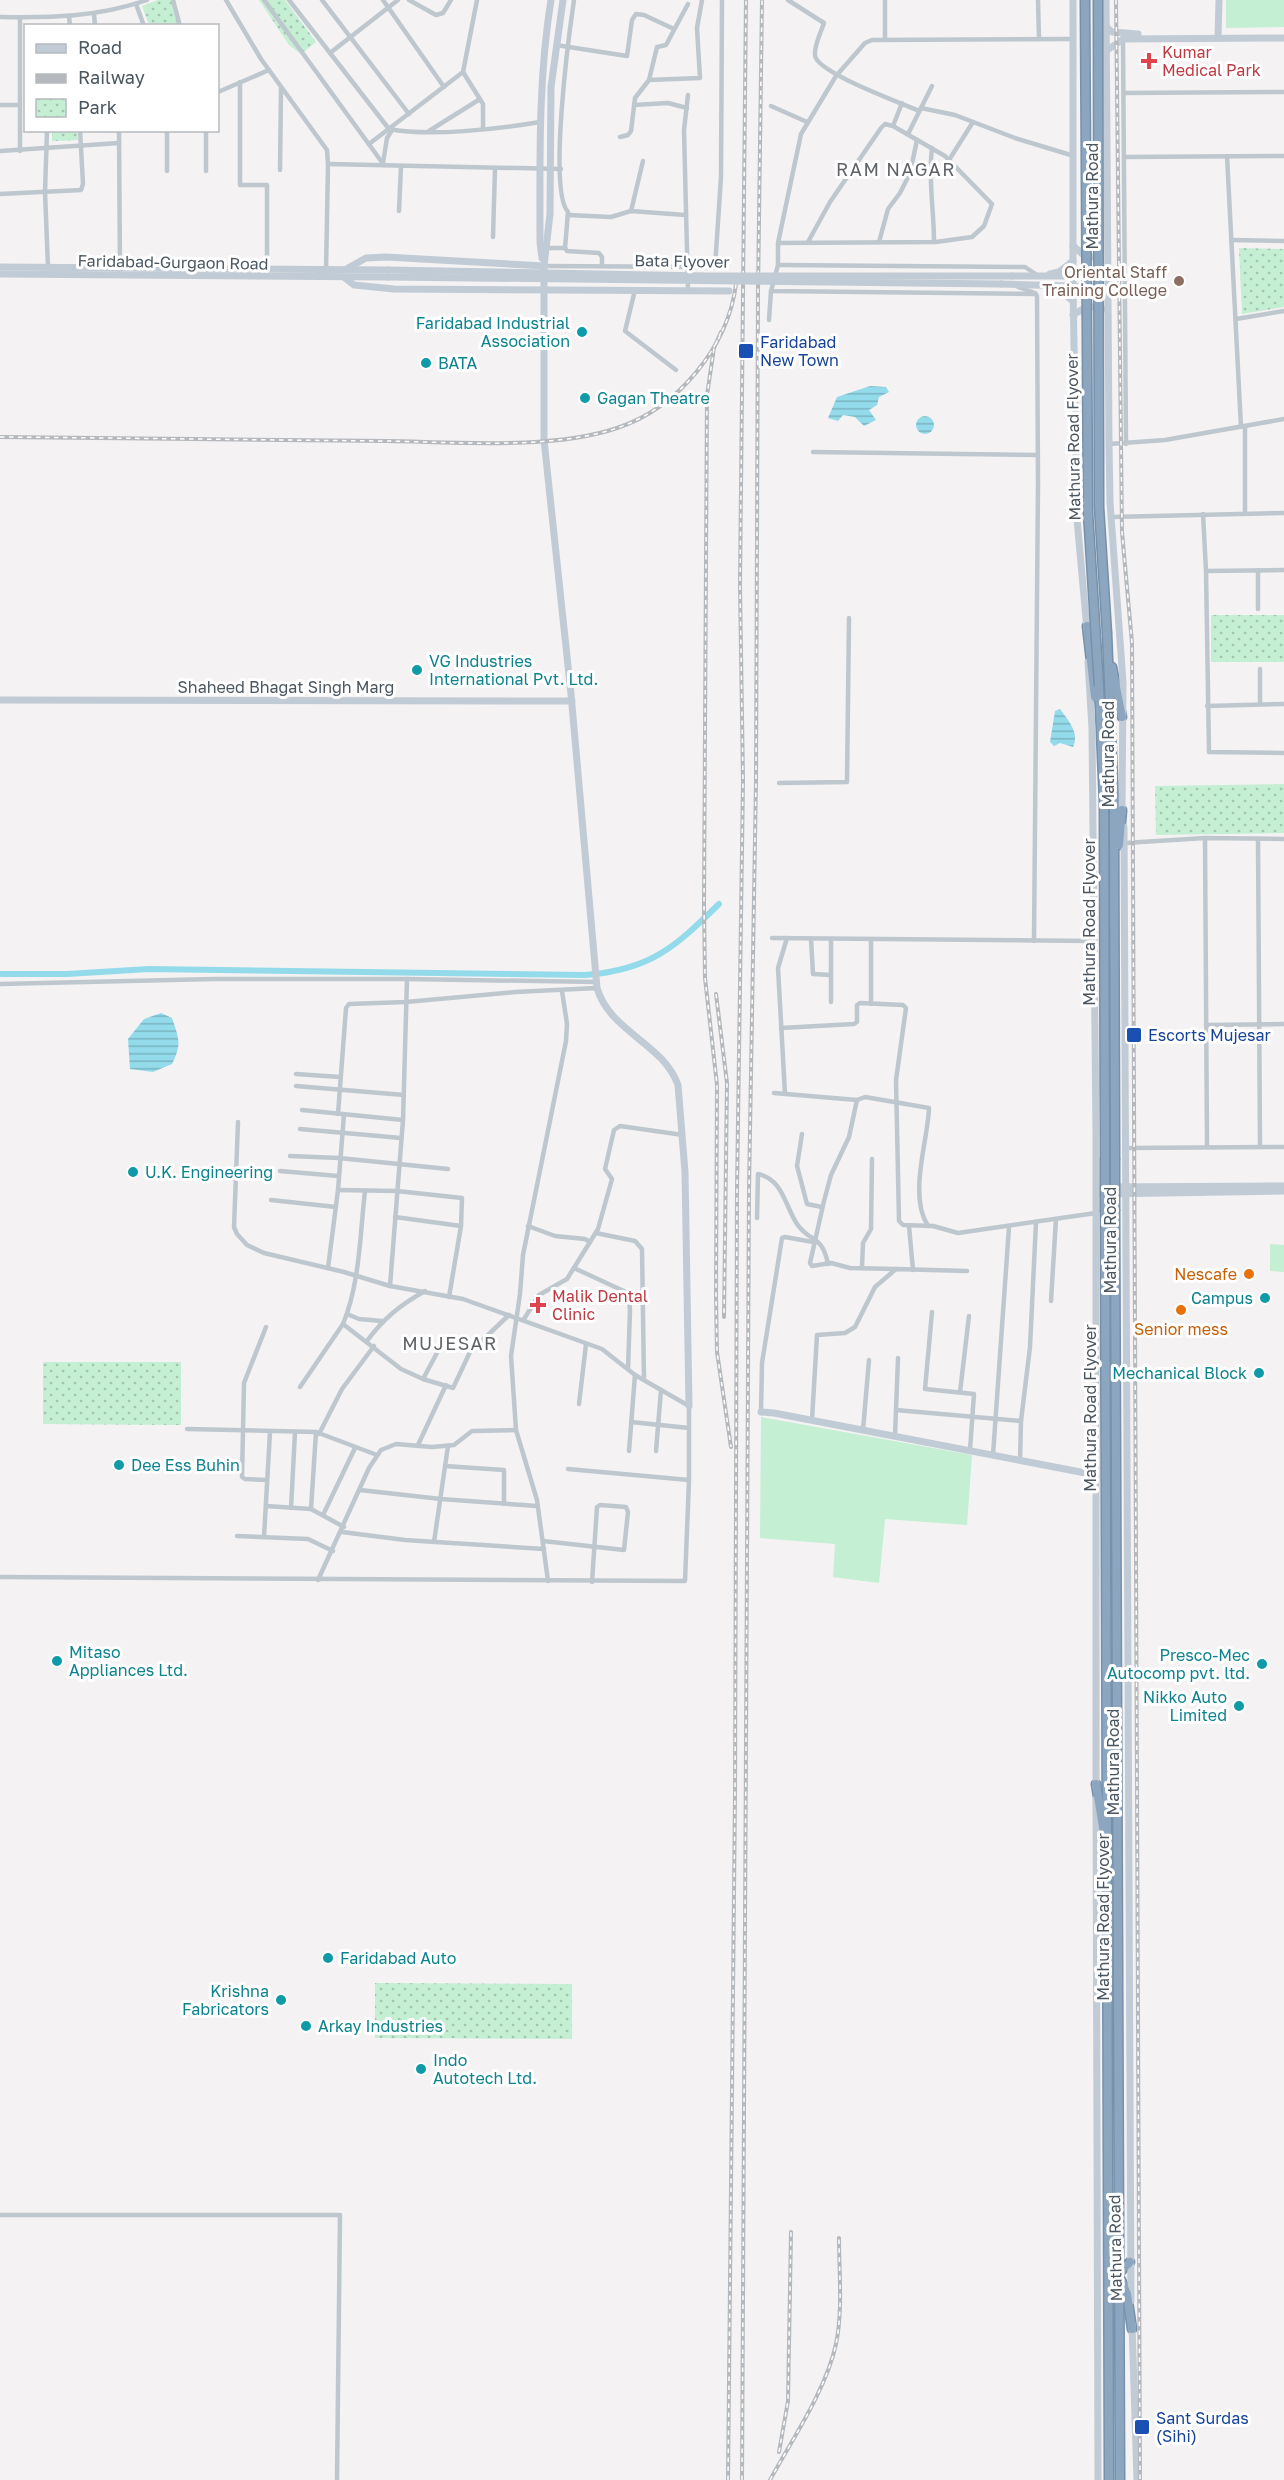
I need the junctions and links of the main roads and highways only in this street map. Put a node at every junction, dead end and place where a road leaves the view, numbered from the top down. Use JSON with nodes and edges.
{"nodes":[{"id":1,"x":551,"y":0,"type":"edge"},
{"id":2,"x":563,"y":0,"type":"edge"},
{"id":3,"x":1073,"y":0,"type":"edge"},
{"id":4,"x":1085,"y":0,"type":"edge"},
{"id":5,"x":1098,"y":0,"type":"edge"},
{"id":6,"x":1106,"y":0,"type":"edge"},
{"id":7,"x":1220,"y":0,"type":"edge"},
{"id":8,"x":1107,"y":27,"type":"junction"},
{"id":9,"x":1218,"y":36,"type":"junction"},
{"id":10,"x":1284,"y":36,"type":"edge"},
{"id":11,"x":1106,"y":51,"type":"junction"},
{"id":12,"x":1107,"y":244,"type":"junction"},
{"id":13,"x":1073,"y":246,"type":"junction"},
{"id":14,"x":1073,"y":261,"type":"junction"},
{"id":15,"x":544,"y":266,"type":"junction"},
{"id":16,"x":0,"y":267,"type":"edge"},
{"id":17,"x":345,"y":269,"type":"junction"},
{"id":18,"x":120,"y":271,"type":"junction"},
{"id":19,"x":326,"y":273,"type":"junction"},
{"id":20,"x":0,"y":274,"type":"edge"},
{"id":21,"x":388,"y":274,"type":"junction"},
{"id":22,"x":1039,"y":276,"type":"junction"},
{"id":23,"x":1073,"y":276,"type":"junction"},
{"id":24,"x":1107,"y":276,"type":"junction"},
{"id":25,"x":345,"y":278,"type":"junction"},
{"id":26,"x":1012,"y":280,"type":"junction"},
{"id":27,"x":1055,"y":286,"type":"junction"},
{"id":28,"x":1073,"y":286,"type":"junction"},
{"id":29,"x":1107,"y":287,"type":"junction"},
{"id":30,"x":544,"y":289,"type":"junction"},
{"id":31,"x":729,"y":291,"type":"dead end"},
{"id":32,"x":1073,"y":301,"type":"junction"},
{"id":33,"x":1073,"y":315,"type":"junction"},
{"id":34,"x":1108,"y":315,"type":"junction"},
{"id":35,"x":1087,"y":626,"type":"junction"},
{"id":36,"x":1108,"y":652,"type":"junction"},
{"id":37,"x":0,"y":700,"type":"edge"},
{"id":38,"x":572,"y":701,"type":"junction"},
{"id":39,"x":1122,"y":717,"type":"junction"},
{"id":40,"x":1101,"y":720,"type":"junction"},
{"id":41,"x":1122,"y":810,"type":"junction"},
{"id":42,"x":1114,"y":878,"type":"junction"},
{"id":43,"x":1284,"y":1186,"type":"edge"},
{"id":44,"x":1096,"y":1191,"type":"junction"},
{"id":45,"x":1124,"y":1191,"type":"junction"},
{"id":46,"x":1284,"y":1191,"type":"edge"},
{"id":47,"x":689,"y":1406,"type":"road end"},
{"id":48,"x":761,"y":1412,"type":"road end"},
{"id":49,"x":1096,"y":1475,"type":"junction"},
{"id":50,"x":1095,"y":1784,"type":"junction"},
{"id":51,"x":1107,"y":1845,"type":"junction"},
{"id":52,"x":1130,"y":2262,"type":"junction"},
{"id":53,"x":1119,"y":2275,"type":"junction"},
{"id":54,"x":1132,"y":2329,"type":"junction"},
{"id":55,"x":1098,"y":2480,"type":"edge"},
{"id":56,"x":1109,"y":2480,"type":"edge"},
{"id":57,"x":1120,"y":2480,"type":"edge"},
{"id":58,"x":1137,"y":2480,"type":"edge"}],
"edges":[{"from":1,"to":15,"type":"main road"},
{"from":2,"to":15,"type":"main road"},
{"from":3,"to":13,"type":"main road","name":"Mathura Road"},
{"from":4,"to":40,"type":"highway","name":"Mathura Road Flyover","bridge":true},
{"from":5,"to":36,"type":"highway","name":"Mathura Road Flyover","bridge":true},
{"from":6,"to":8,"type":"main road","name":"Mathura Road"},
{"from":7,"to":9,"type":"main road"},
{"from":8,"to":9,"type":"main road"},
{"from":8,"to":11,"type":"main road","name":"Mathura Road"},
{"from":9,"to":10,"type":"main road"},
{"from":9,"to":11,"type":"main road"},
{"from":11,"to":12,"type":"main road","name":"Mathura Road"},
{"from":12,"to":13,"type":"main road"},
{"from":12,"to":24,"type":"main road","name":"Mathura Road"},
{"from":13,"to":14,"type":"main road","name":"Mathura Road"},
{"from":14,"to":22,"type":"main road"},
{"from":14,"to":23,"type":"main road","name":"Mathura Road"},
{"from":15,"to":17,"type":"main road"},
{"from":15,"to":30,"type":"main road"},
{"from":16,"to":18,"type":"main road","name":"Faridabad-Gurgaon Road"},
{"from":17,"to":19,"type":"main road","name":"Bata Flyover"},
{"from":17,"to":21,"type":"main road","name":"Bata Flyover"},
{"from":18,"to":19,"type":"main road","name":"Faridabad-Gurgaon Road"},
{"from":18,"to":19,"type":"main road","name":"Faridabad-Gurgaon Road"},
{"from":18,"to":20,"type":"main road","name":"Faridabad-Gurgaon Road"},
{"from":19,"to":25,"type":"main road","name":"Faridabad-Gurgaon Road"},
{"from":21,"to":25,"type":"main road","name":"Bata Flyover"},
{"from":21,"to":26,"type":"main road","name":"Bata Flyover","bridge":true},
{"from":21,"to":26,"type":"main road","name":"Bata Flyover","bridge":true},
{"from":22,"to":23,"type":"main road"},
{"from":22,"to":26,"type":"main road","name":"Bata Flyover"},
{"from":23,"to":24,"type":"main road"},
{"from":23,"to":28,"type":"main road","name":"Mathura Road"},
{"from":24,"to":29,"type":"main road","name":"Mathura Road"},
{"from":25,"to":30,"type":"main road"},
{"from":26,"to":27,"type":"main road"},
{"from":27,"to":28,"type":"main road"},
{"from":27,"to":32,"type":"main road"},
{"from":28,"to":29,"type":"main road"},
{"from":28,"to":32,"type":"main road","name":"Mathura Road"},
{"from":29,"to":34,"type":"main road","name":"Mathura Road"},
{"from":30,"to":31,"type":"main road"},
{"from":30,"to":38,"type":"main road"},
{"from":32,"to":33,"type":"main road","name":"Mathura Road"},
{"from":33,"to":34,"type":"main road"},
{"from":33,"to":35,"type":"main road","name":"Mathura Road"},
{"from":34,"to":39,"type":"main road","name":"Mathura Road"},
{"from":35,"to":40,"type":"highway"},
{"from":35,"to":44,"type":"main road","name":"Mathura Road"},
{"from":36,"to":39,"type":"highway"},
{"from":36,"to":42,"type":"highway","name":"Mathura Road"},
{"from":37,"to":38,"type":"main road","name":"Shaheed Bhagat Singh Marg"},
{"from":38,"to":47,"type":"main road"},
{"from":39,"to":41,"type":"main road","name":"Mathura Road"},
{"from":40,"to":51,"type":"highway","name":"Mathura Road Flyover","bridge":true},
{"from":41,"to":42,"type":"highway"},
{"from":41,"to":45,"type":"main road","name":"Mathura Road"},
{"from":42,"to":53,"type":"highway","name":"Mathura Road Flyover","bridge":true},
{"from":43,"to":45,"type":"main road"},
{"from":44,"to":45,"type":"main road"},
{"from":44,"to":49,"type":"main road","name":"Mathura Road"},
{"from":45,"to":46,"type":"main road"},
{"from":45,"to":52,"type":"main road","name":"Mathura Road"},
{"from":48,"to":49,"type":"main road"},
{"from":49,"to":50,"type":"main road","name":"Mathura Road"},
{"from":50,"to":51,"type":"highway"},
{"from":50,"to":55,"type":"main road","name":"Mathura Road"},
{"from":51,"to":56,"type":"highway","name":"Mathura Road"},
{"from":52,"to":53,"type":"highway"},
{"from":52,"to":54,"type":"main road","name":"Mathura Road"},
{"from":53,"to":54,"type":"highway"},
{"from":53,"to":57,"type":"highway","name":"Mathura Road"},
{"from":54,"to":58,"type":"main road","name":"Mathura Road"}]}
